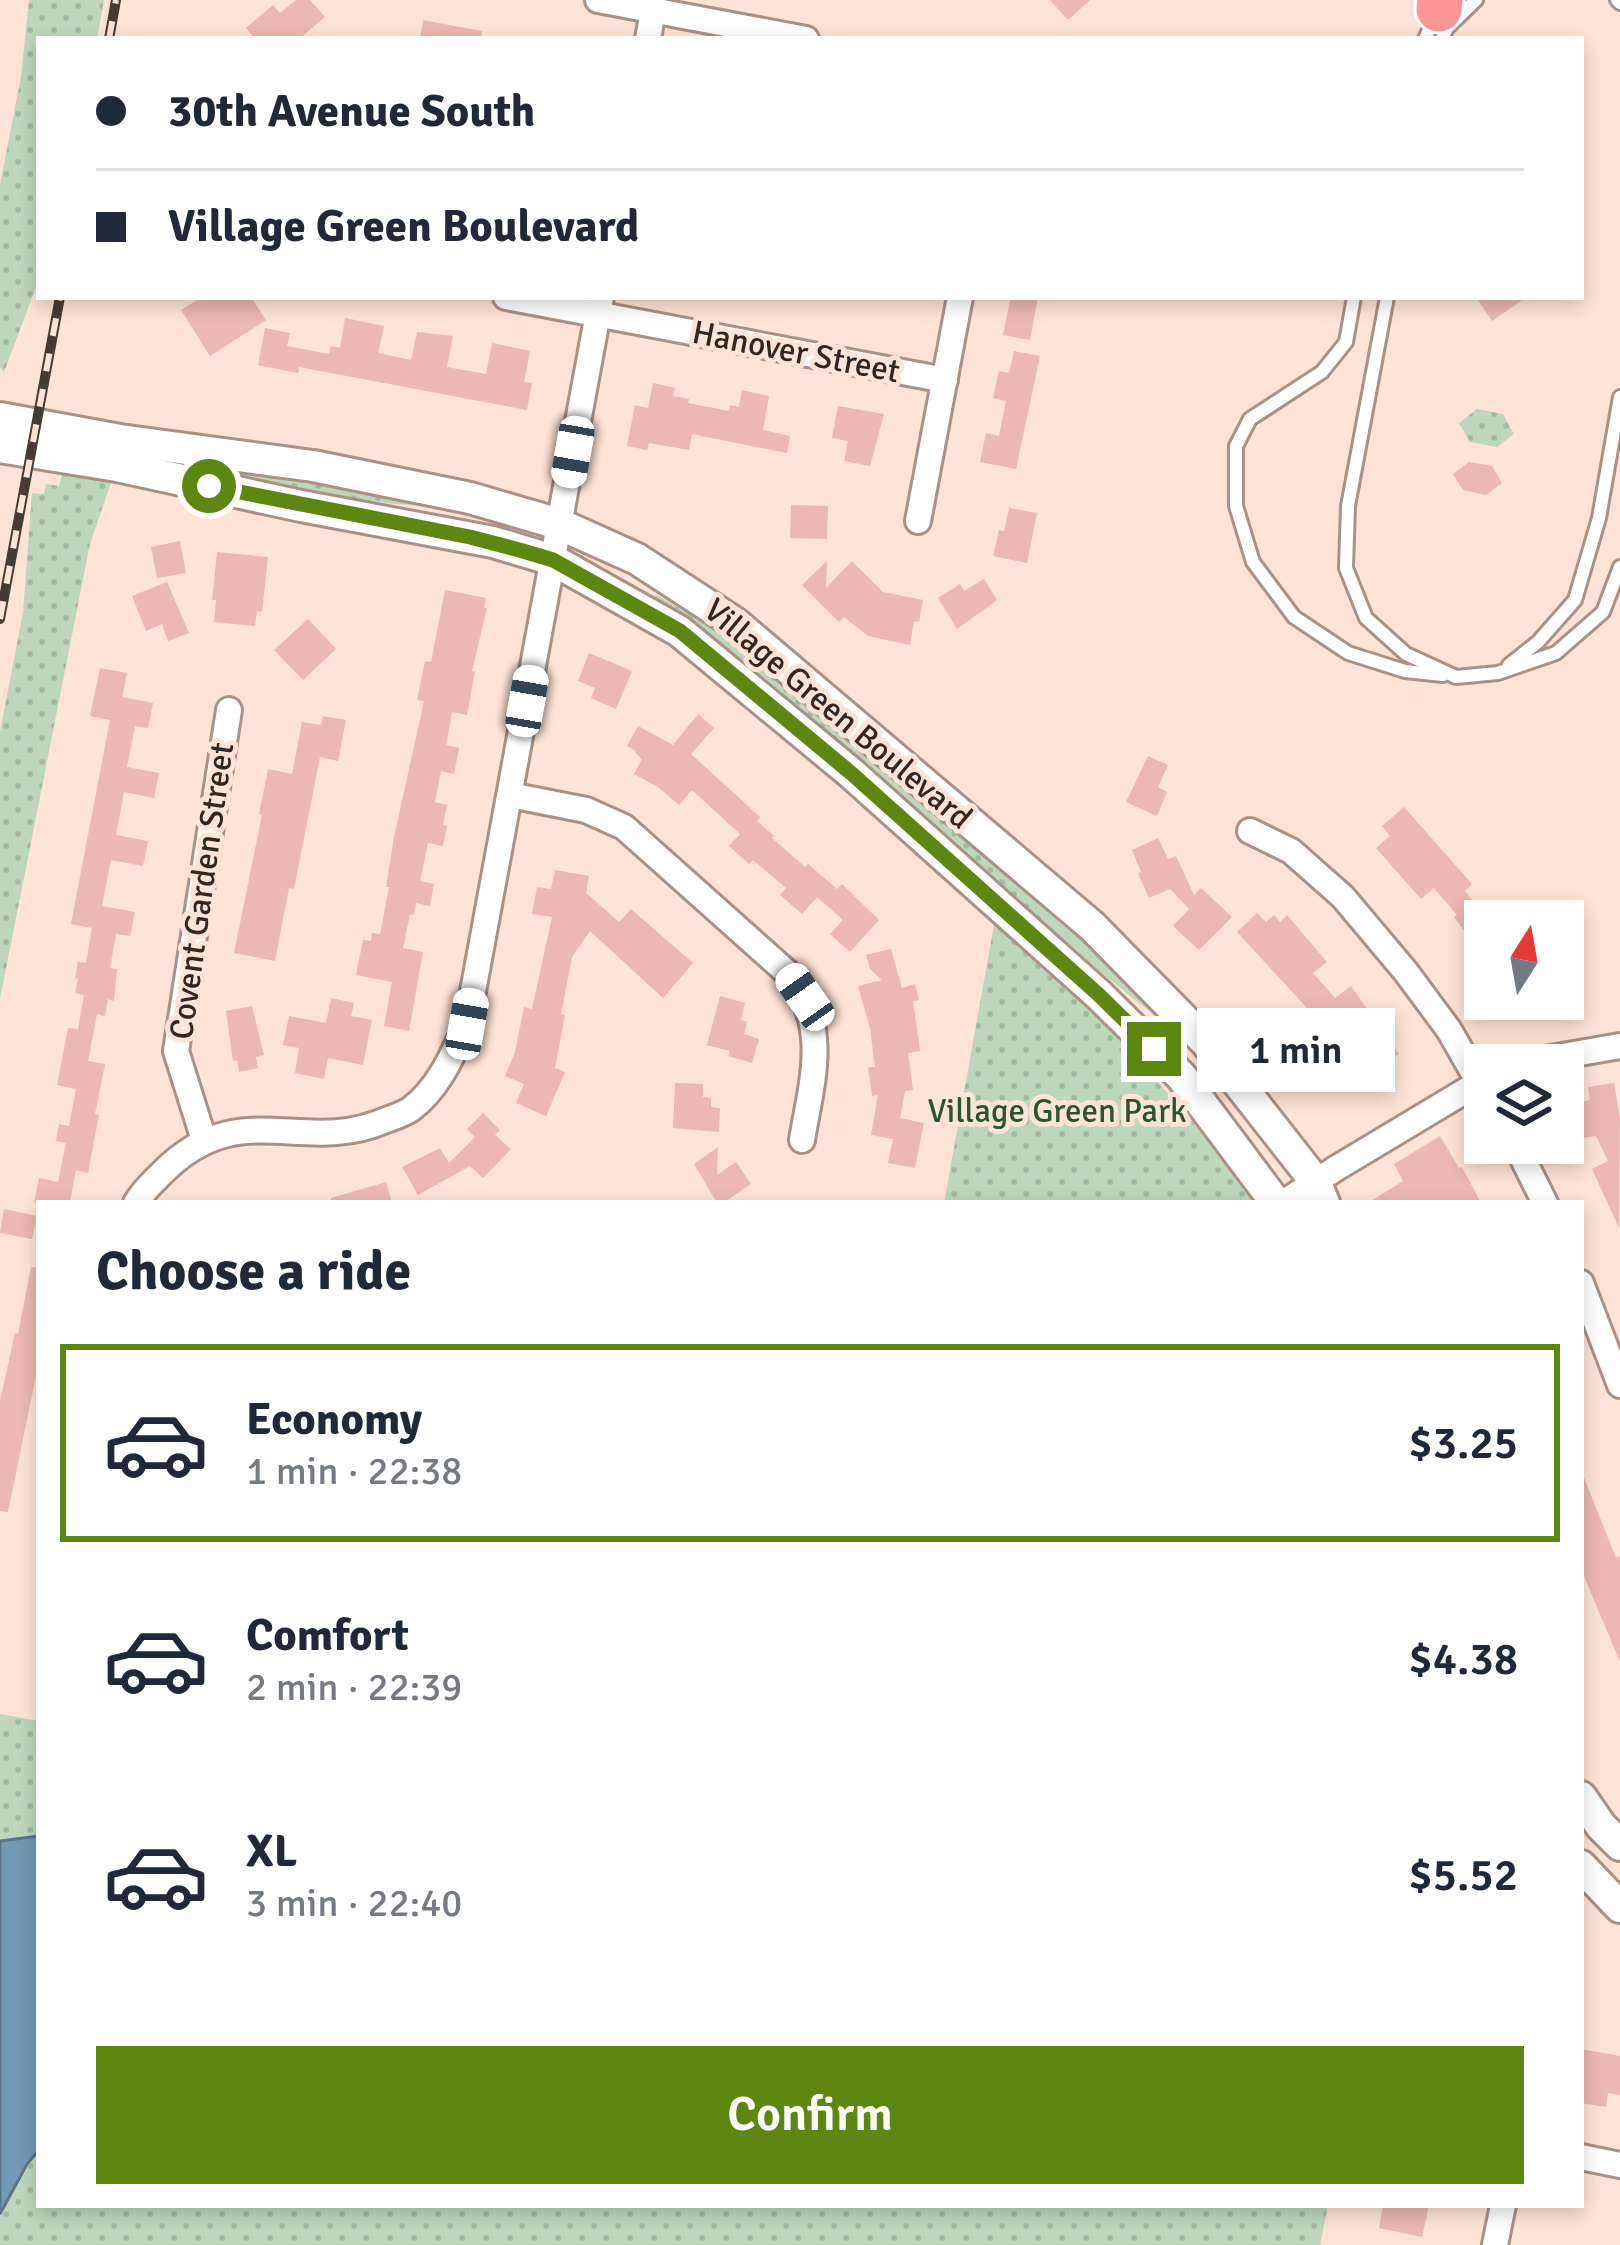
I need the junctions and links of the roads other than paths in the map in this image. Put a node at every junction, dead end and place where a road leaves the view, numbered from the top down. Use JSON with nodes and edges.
{"nodes":[{"id":1,"x":598,"y":0,"type":"edge"},
{"id":2,"x":653,"y":10,"type":"junction"},
{"id":3,"x":649,"y":36,"type":"edge"},
{"id":4,"x":790,"y":36,"type":"edge"},
{"id":5,"x":537,"y":300,"type":"edge"},
{"id":6,"x":959,"y":300,"type":"edge"},
{"id":7,"x":1353,"y":300,"type":"edge"},
{"id":8,"x":1386,"y":300,"type":"edge"},
{"id":9,"x":599,"y":306,"type":"edge"},
{"id":10,"x":945,"y":380,"type":"junction"},
{"id":11,"x":1620,"y":397,"type":"edge"},
{"id":12,"x":0,"y":400,"type":"edge"},
{"id":13,"x":0,"y":418,"type":"edge"},
{"id":14,"x":35,"y":424,"type":"junction"},
{"id":15,"x":0,"y":447,"type":"edge"},
{"id":16,"x":918,"y":521,"type":"dead end"},
{"id":17,"x":560,"y":524,"type":"junction"},
{"id":18,"x":553,"y":560,"type":"junction"},
{"id":19,"x":1620,"y":567,"type":"edge"},
{"id":20,"x":1498,"y":673,"type":"junction"},
{"id":21,"x":1456,"y":677,"type":"junction"},
{"id":22,"x":229,"y":710,"type":"dead end"},
{"id":23,"x":510,"y":794,"type":"junction"},
{"id":24,"x":1250,"y":831,"type":"dead end"},
{"id":25,"x":1620,"y":1046,"type":"edge"},
{"id":26,"x":1584,"y":1052,"type":"edge"},
{"id":27,"x":1464,"y":1055,"type":"edge"},
{"id":28,"x":1464,"y":1097,"type":"edge"},
{"id":29,"x":802,"y":1140,"type":"dead end"},
{"id":30,"x":204,"y":1141,"type":"junction"},
{"id":31,"x":1526,"y":1164,"type":"edge"},
{"id":32,"x":1320,"y":1192,"type":"edge"},
{"id":33,"x":139,"y":1200,"type":"edge"},
{"id":34,"x":1278,"y":1200,"type":"edge"},
{"id":35,"x":1291,"y":1200,"type":"edge"},
{"id":36,"x":1544,"y":1200,"type":"edge"},
{"id":37,"x":1584,"y":1291,"type":"edge"},
{"id":38,"x":1620,"y":1384,"type":"edge"},
{"id":39,"x":1584,"y":1801,"type":"edge"},
{"id":40,"x":1620,"y":1845,"type":"edge"},
{"id":41,"x":1584,"y":1869,"type":"edge"},
{"id":42,"x":1620,"y":1906,"type":"edge"},
{"id":43,"x":1584,"y":2158,"type":"edge"},
{"id":44,"x":1620,"y":2165,"type":"edge"},
{"id":45,"x":1502,"y":2208,"type":"edge"},
{"id":46,"x":1495,"y":2245,"type":"edge"}],
"edges":[{"from":1,"to":2,"type":"street"},
{"from":2,"to":3,"type":"street"},
{"from":2,"to":4,"type":"street"},
{"from":5,"to":9,"type":"street","name":"Hanover Street"},
{"from":6,"to":10,"type":"street"},
{"from":7,"to":21,"type":"lane"},
{"from":8,"to":21,"type":"lane"},
{"from":9,"to":10,"type":"street","name":"Hanover Street"},
{"from":9,"to":17,"type":"street"},
{"from":10,"to":16,"type":"street"},
{"from":11,"to":20,"type":"lane"},
{"from":12,"to":14,"type":"street"},
{"from":13,"to":14,"type":"street","name":"Village Green Boulevard"},
{"from":14,"to":17,"type":"street","name":"Village Green Boulevard"},
{"from":15,"to":18,"type":"street"},
{"from":17,"to":18,"type":"street"},
{"from":17,"to":32,"type":"street","name":"Village Green Boulevard"},
{"from":18,"to":23,"type":"street"},
{"from":18,"to":34,"type":"street"},
{"from":19,"to":20,"type":"lane"},
{"from":20,"to":21,"type":"lane"},
{"from":22,"to":30,"type":"street","name":"Covent Garden Street"},
{"from":23,"to":29,"type":"street"},
{"from":23,"to":30,"type":"street"},
{"from":24,"to":27,"type":"street"},
{"from":25,"to":26,"type":"street"},
{"from":28,"to":32,"type":"street"},
{"from":30,"to":33,"type":"street"},
{"from":31,"to":36,"type":"street"},
{"from":32,"to":35,"type":"street"},
{"from":37,"to":38,"type":"street"},
{"from":39,"to":40,"type":"street"},
{"from":41,"to":42,"type":"street"},
{"from":43,"to":44,"type":"street"},
{"from":45,"to":46,"type":"street"}]}
